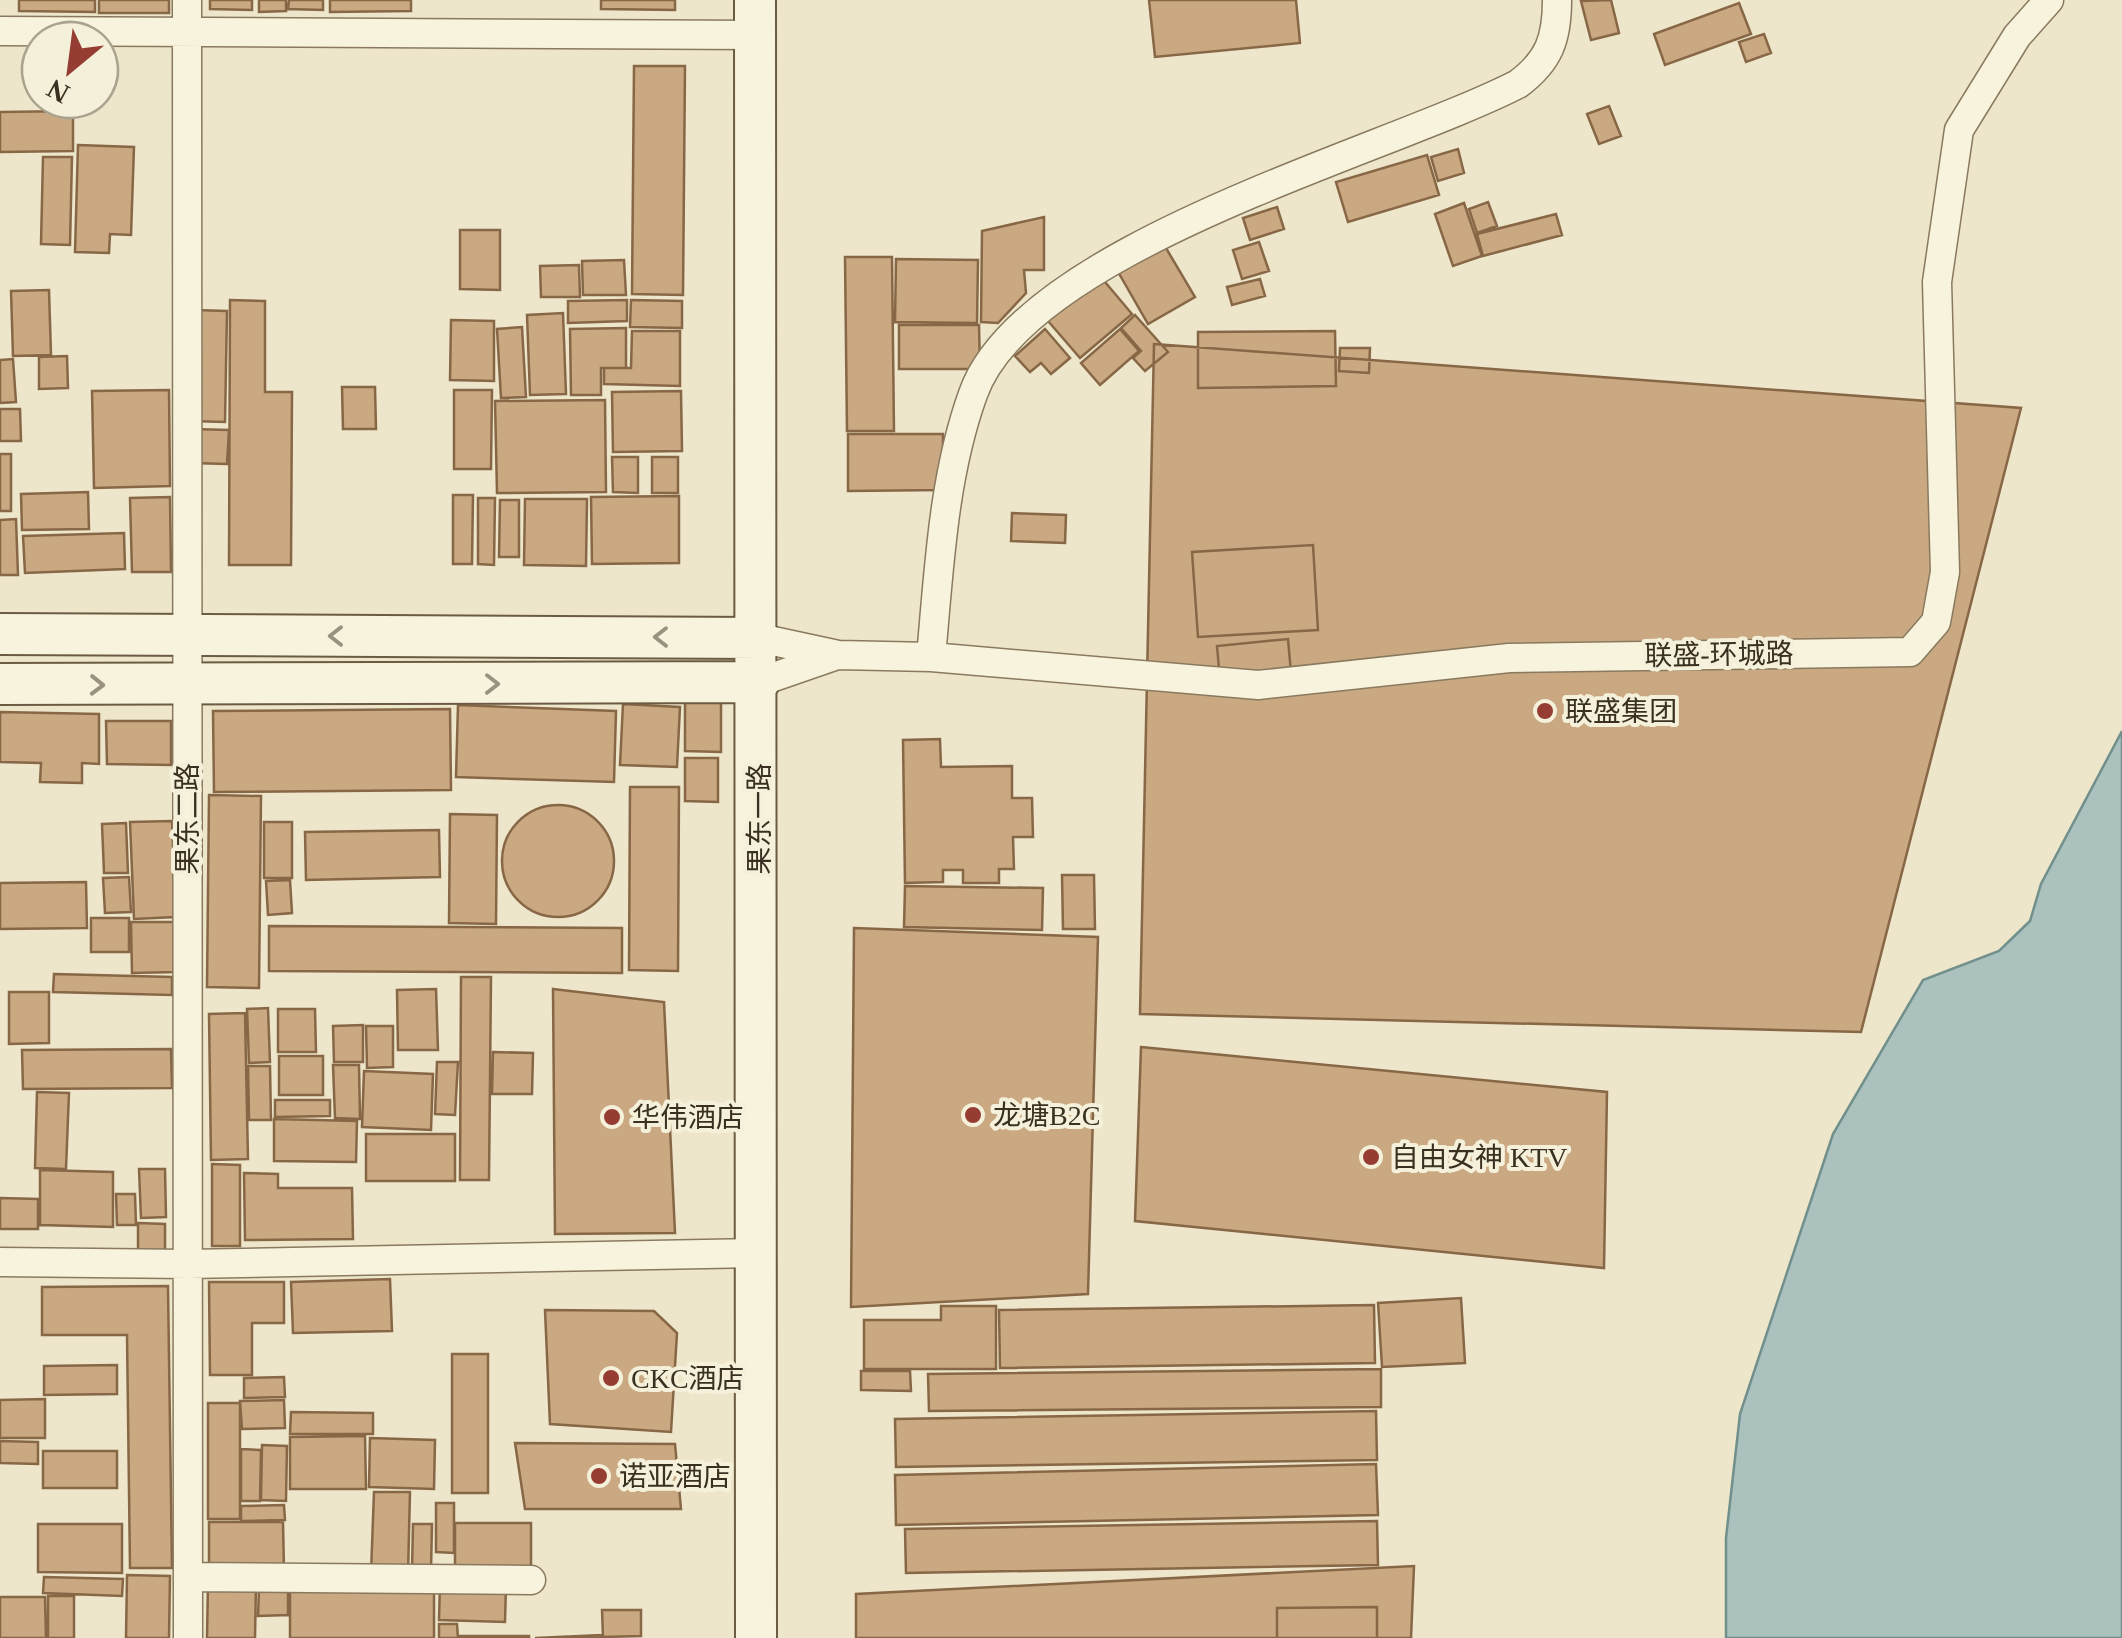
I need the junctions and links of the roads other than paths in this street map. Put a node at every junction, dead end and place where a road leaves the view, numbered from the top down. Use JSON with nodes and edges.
{"nodes":[{"id":1,"x":188,"y":0,"type":"edge"},
{"id":2,"x":1557,"y":0,"type":"edge"},
{"id":3,"x":2049,"y":0,"type":"edge"},
{"id":4,"x":756,"y":17,"type":"edge"},
{"id":5,"x":0,"y":31,"type":"edge"},
{"id":6,"x":188,"y":31,"type":"junction"},
{"id":7,"x":0,"y":634,"type":"edge"},
{"id":8,"x":188,"y":636,"type":"junction"},
{"id":9,"x":438,"y":637,"type":"junction"},
{"id":10,"x":758,"y":638,"type":"junction"},
{"id":11,"x":838,"y":655,"type":"junction"},
{"id":12,"x":931,"y":657,"type":"junction"},
{"id":13,"x":759,"y":682,"type":"junction"},
{"id":14,"x":0,"y":684,"type":"edge"},
{"id":15,"x":440,"y":684,"type":"junction"},
{"id":16,"x":187,"y":686,"type":"junction"},
{"id":17,"x":758,"y":1253,"type":"junction"},
{"id":18,"x":0,"y":1262,"type":"edge"},
{"id":19,"x":188,"y":1264,"type":"junction"},
{"id":20,"x":188,"y":1577,"type":"junction"},
{"id":21,"x":531,"y":1580,"type":"dead end"},
{"id":22,"x":188,"y":1638,"type":"edge"},
{"id":23,"x":756,"y":1638,"type":"edge"}],
"edges":[{"from":1,"to":6,"type":"street","name":"果东二路"},
{"from":2,"to":12,"type":"street"},
{"from":3,"to":12,"type":"street","name":"联盛-环城路"},
{"from":4,"to":6,"type":"street"},
{"from":4,"to":10,"type":"main road","name":"果东一路"},
{"from":5,"to":6,"type":"street"},
{"from":6,"to":8,"type":"street","name":"果东二路"},
{"from":7,"to":8,"type":"main road"},
{"from":9,"to":8,"type":"main road","one_way":true},
{"from":8,"to":16,"type":"street","name":"果东二路"},
{"from":10,"to":9,"type":"main road","one_way":true},
{"from":9,"to":15,"type":"main road"},
{"from":10,"to":11,"type":"street"},
{"from":10,"to":13,"type":"main road","name":"果东一路"},
{"from":11,"to":12,"type":"street","name":"联盛-环城路"},
{"from":11,"to":13,"type":"street"},
{"from":15,"to":13,"type":"main road","one_way":true},
{"from":13,"to":17,"type":"main road","name":"果东一路"},
{"from":14,"to":16,"type":"main road","one_way":true},
{"from":15,"to":16,"type":"main road"},
{"from":16,"to":19,"type":"street","name":"果东二路"},
{"from":17,"to":19,"type":"street"},
{"from":17,"to":23,"type":"main road","name":"果东一路"},
{"from":18,"to":19,"type":"street"},
{"from":19,"to":20,"type":"street","name":"果东二路"},
{"from":20,"to":21,"type":"street"},
{"from":20,"to":22,"type":"street","name":"果东二路"}]}
